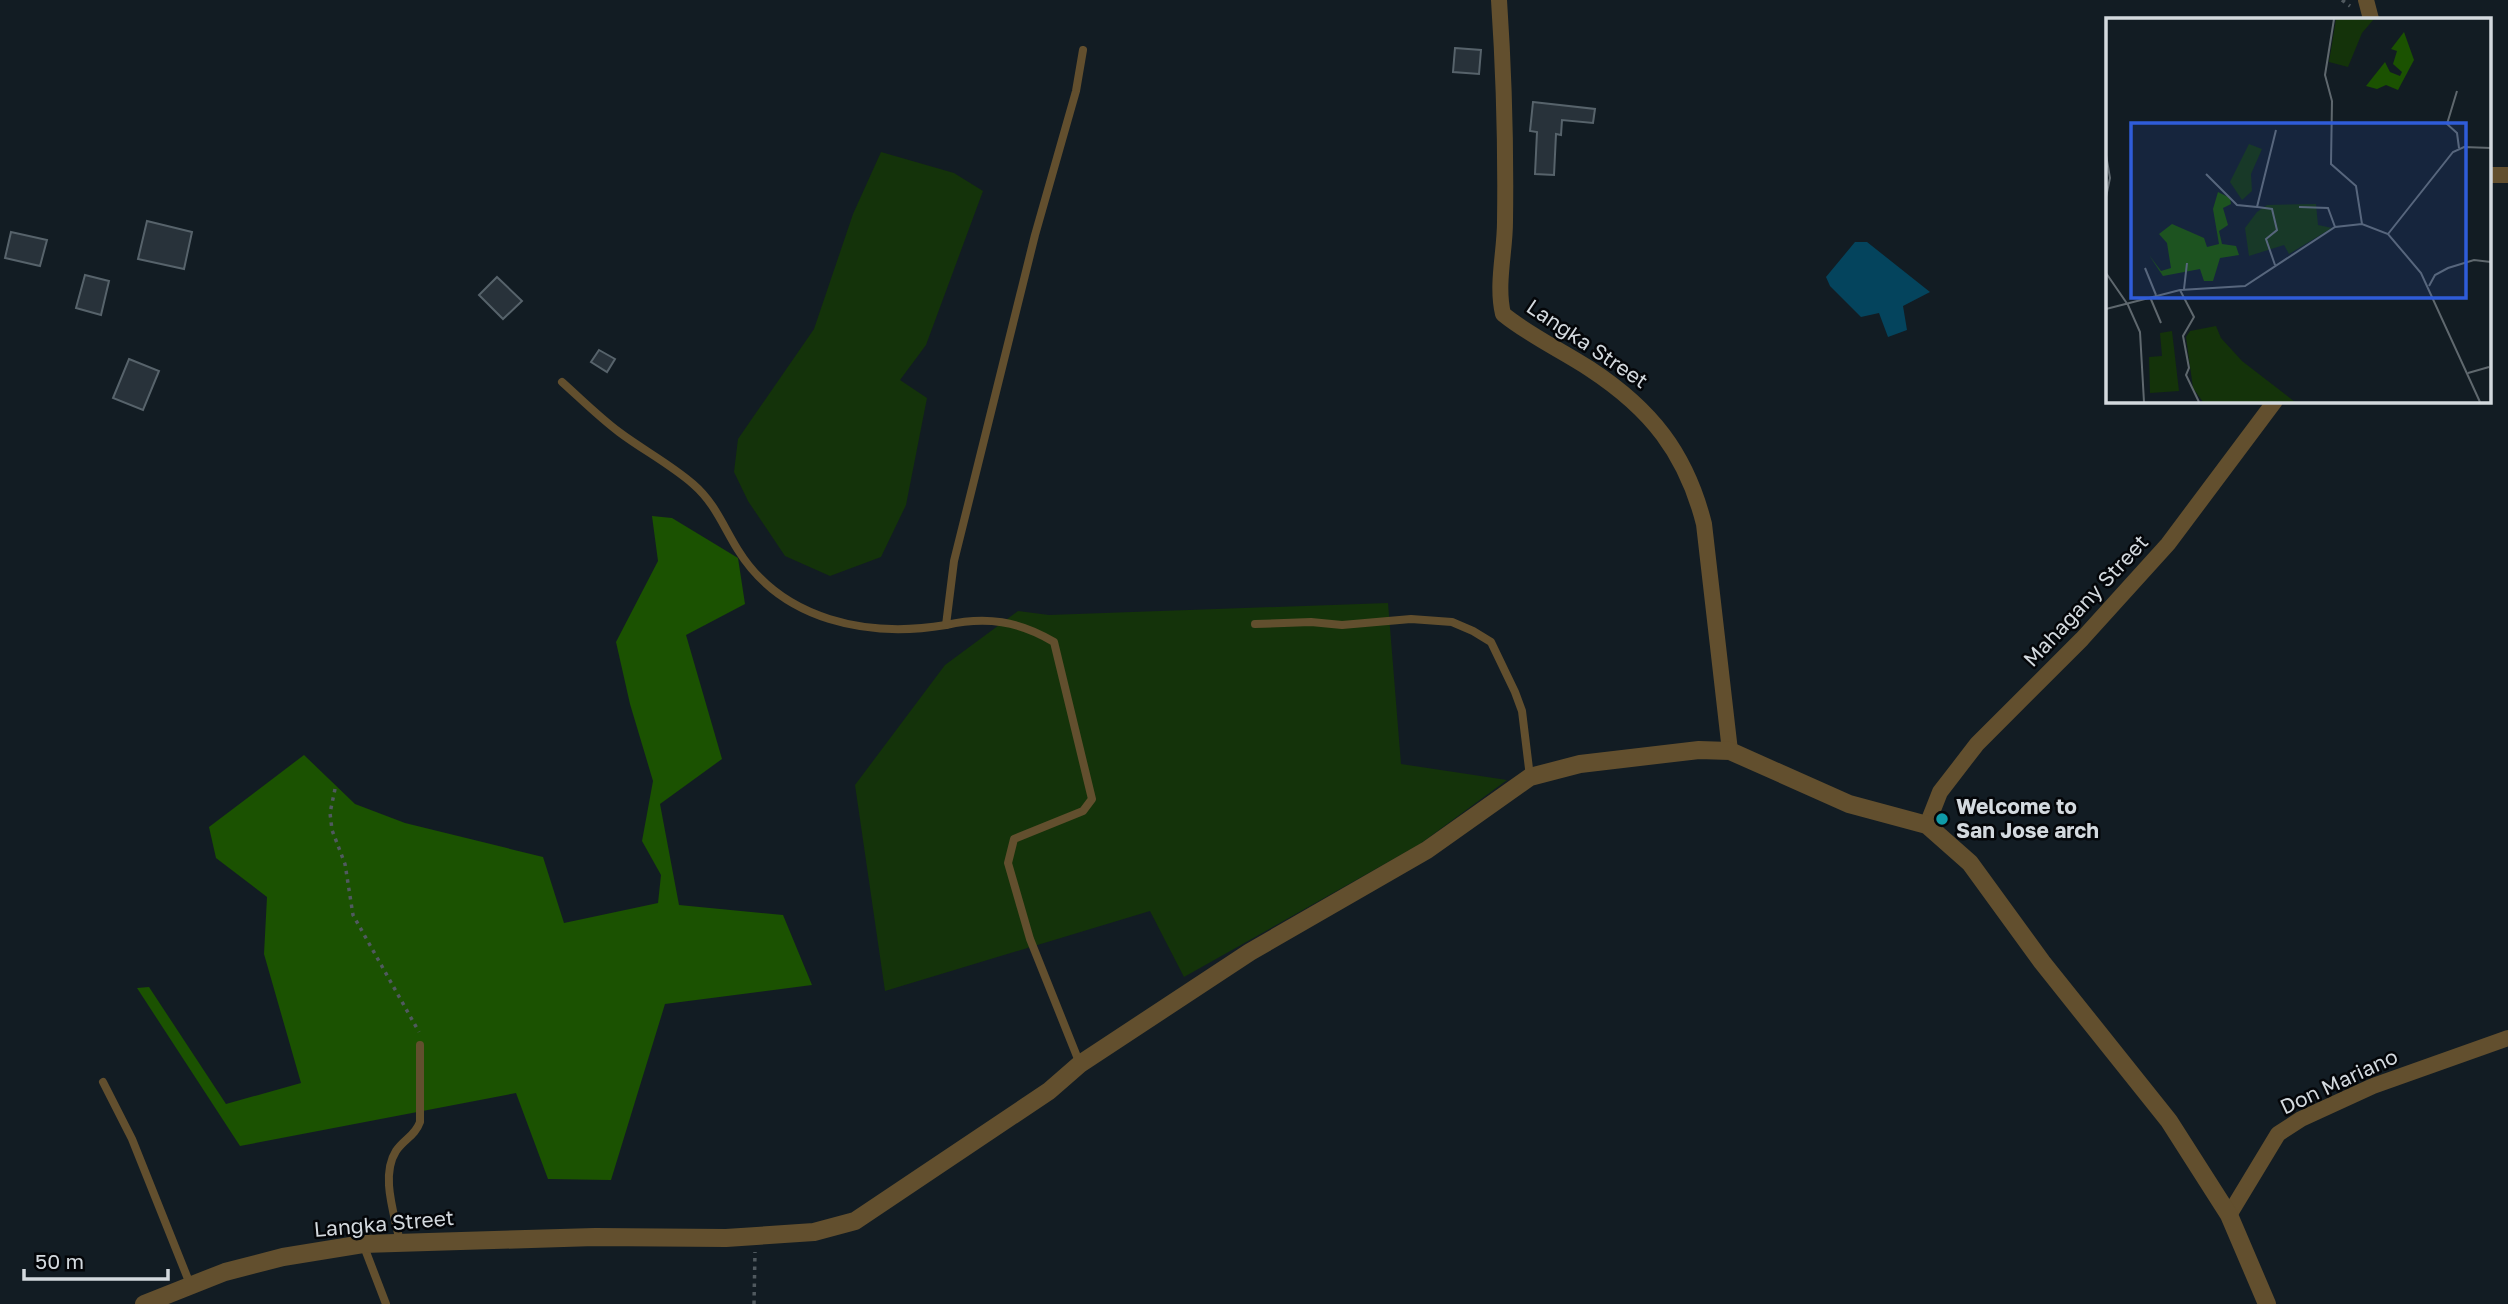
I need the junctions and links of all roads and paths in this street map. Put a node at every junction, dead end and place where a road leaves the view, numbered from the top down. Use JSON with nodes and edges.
{"nodes":[{"id":1,"x":1499,"y":0,"type":"edge"},
{"id":2,"x":2366,"y":0,"type":"edge"},
{"id":3,"x":2371,"y":18,"type":"edge"},
{"id":4,"x":1083,"y":50,"type":"dead end"},
{"id":5,"x":2490,"y":175,"type":"edge"},
{"id":6,"x":2508,"y":175,"type":"edge"},
{"id":7,"x":562,"y":382,"type":"dead end"},
{"id":8,"x":2274,"y":402,"type":"edge"},
{"id":9,"x":1255,"y":624,"type":"dead end"},
{"id":10,"x":946,"y":625,"type":"junction"},
{"id":11,"x":1731,"y":751,"type":"junction"},
{"id":12,"x":1530,"y":777,"type":"junction"},
{"id":13,"x":335,"y":789,"type":"dead end"},
{"id":14,"x":1927,"y":825,"type":"junction"},
{"id":15,"x":2508,"y":1038,"type":"edge"},
{"id":16,"x":420,"y":1045,"type":"joint"},
{"id":17,"x":1080,"y":1064,"type":"junction"},
{"id":18,"x":103,"y":1082,"type":"dead end"},
{"id":19,"x":2229,"y":1215,"type":"junction"},
{"id":20,"x":755,"y":1236,"type":"junction"},
{"id":21,"x":400,"y":1243,"type":"junction"},
{"id":22,"x":363,"y":1244,"type":"junction"},
{"id":23,"x":190,"y":1284,"type":"junction"},
{"id":24,"x":144,"y":1304,"type":"edge"},
{"id":25,"x":386,"y":1304,"type":"edge"},
{"id":26,"x":754,"y":1304,"type":"edge"},
{"id":27,"x":2267,"y":1304,"type":"edge"}],
"edges":[{"from":1,"to":11,"type":"street","name":"Langka Street"},
{"from":2,"to":3,"type":"street"},
{"from":4,"to":10,"type":"lane"},
{"from":5,"to":6,"type":"street"},
{"from":7,"to":10,"type":"lane"},
{"from":8,"to":14,"type":"street","name":"Mahagany Street"},
{"from":9,"to":12,"type":"lane"},
{"from":10,"to":17,"type":"lane"},
{"from":11,"to":12,"type":"street"},
{"from":11,"to":14,"type":"street"},
{"from":12,"to":17,"type":"street","name":"Langka Street"},
{"from":13,"to":16,"type":"path"},
{"from":14,"to":19,"type":"street"},
{"from":15,"to":19,"type":"street","name":"Don Mariano"},
{"from":16,"to":21,"type":"lane"},
{"from":17,"to":20,"type":"street","name":"Langka Street"},
{"from":18,"to":23,"type":"lane"},
{"from":19,"to":27,"type":"street"},
{"from":20,"to":21,"type":"street","name":"Langka Street"},
{"from":20,"to":26,"type":"path"},
{"from":21,"to":22,"type":"street","name":"Langka Street"},
{"from":22,"to":23,"type":"street","name":"Langka Street"},
{"from":22,"to":25,"type":"lane"},
{"from":23,"to":24,"type":"street","name":"Langka Street"}]}
